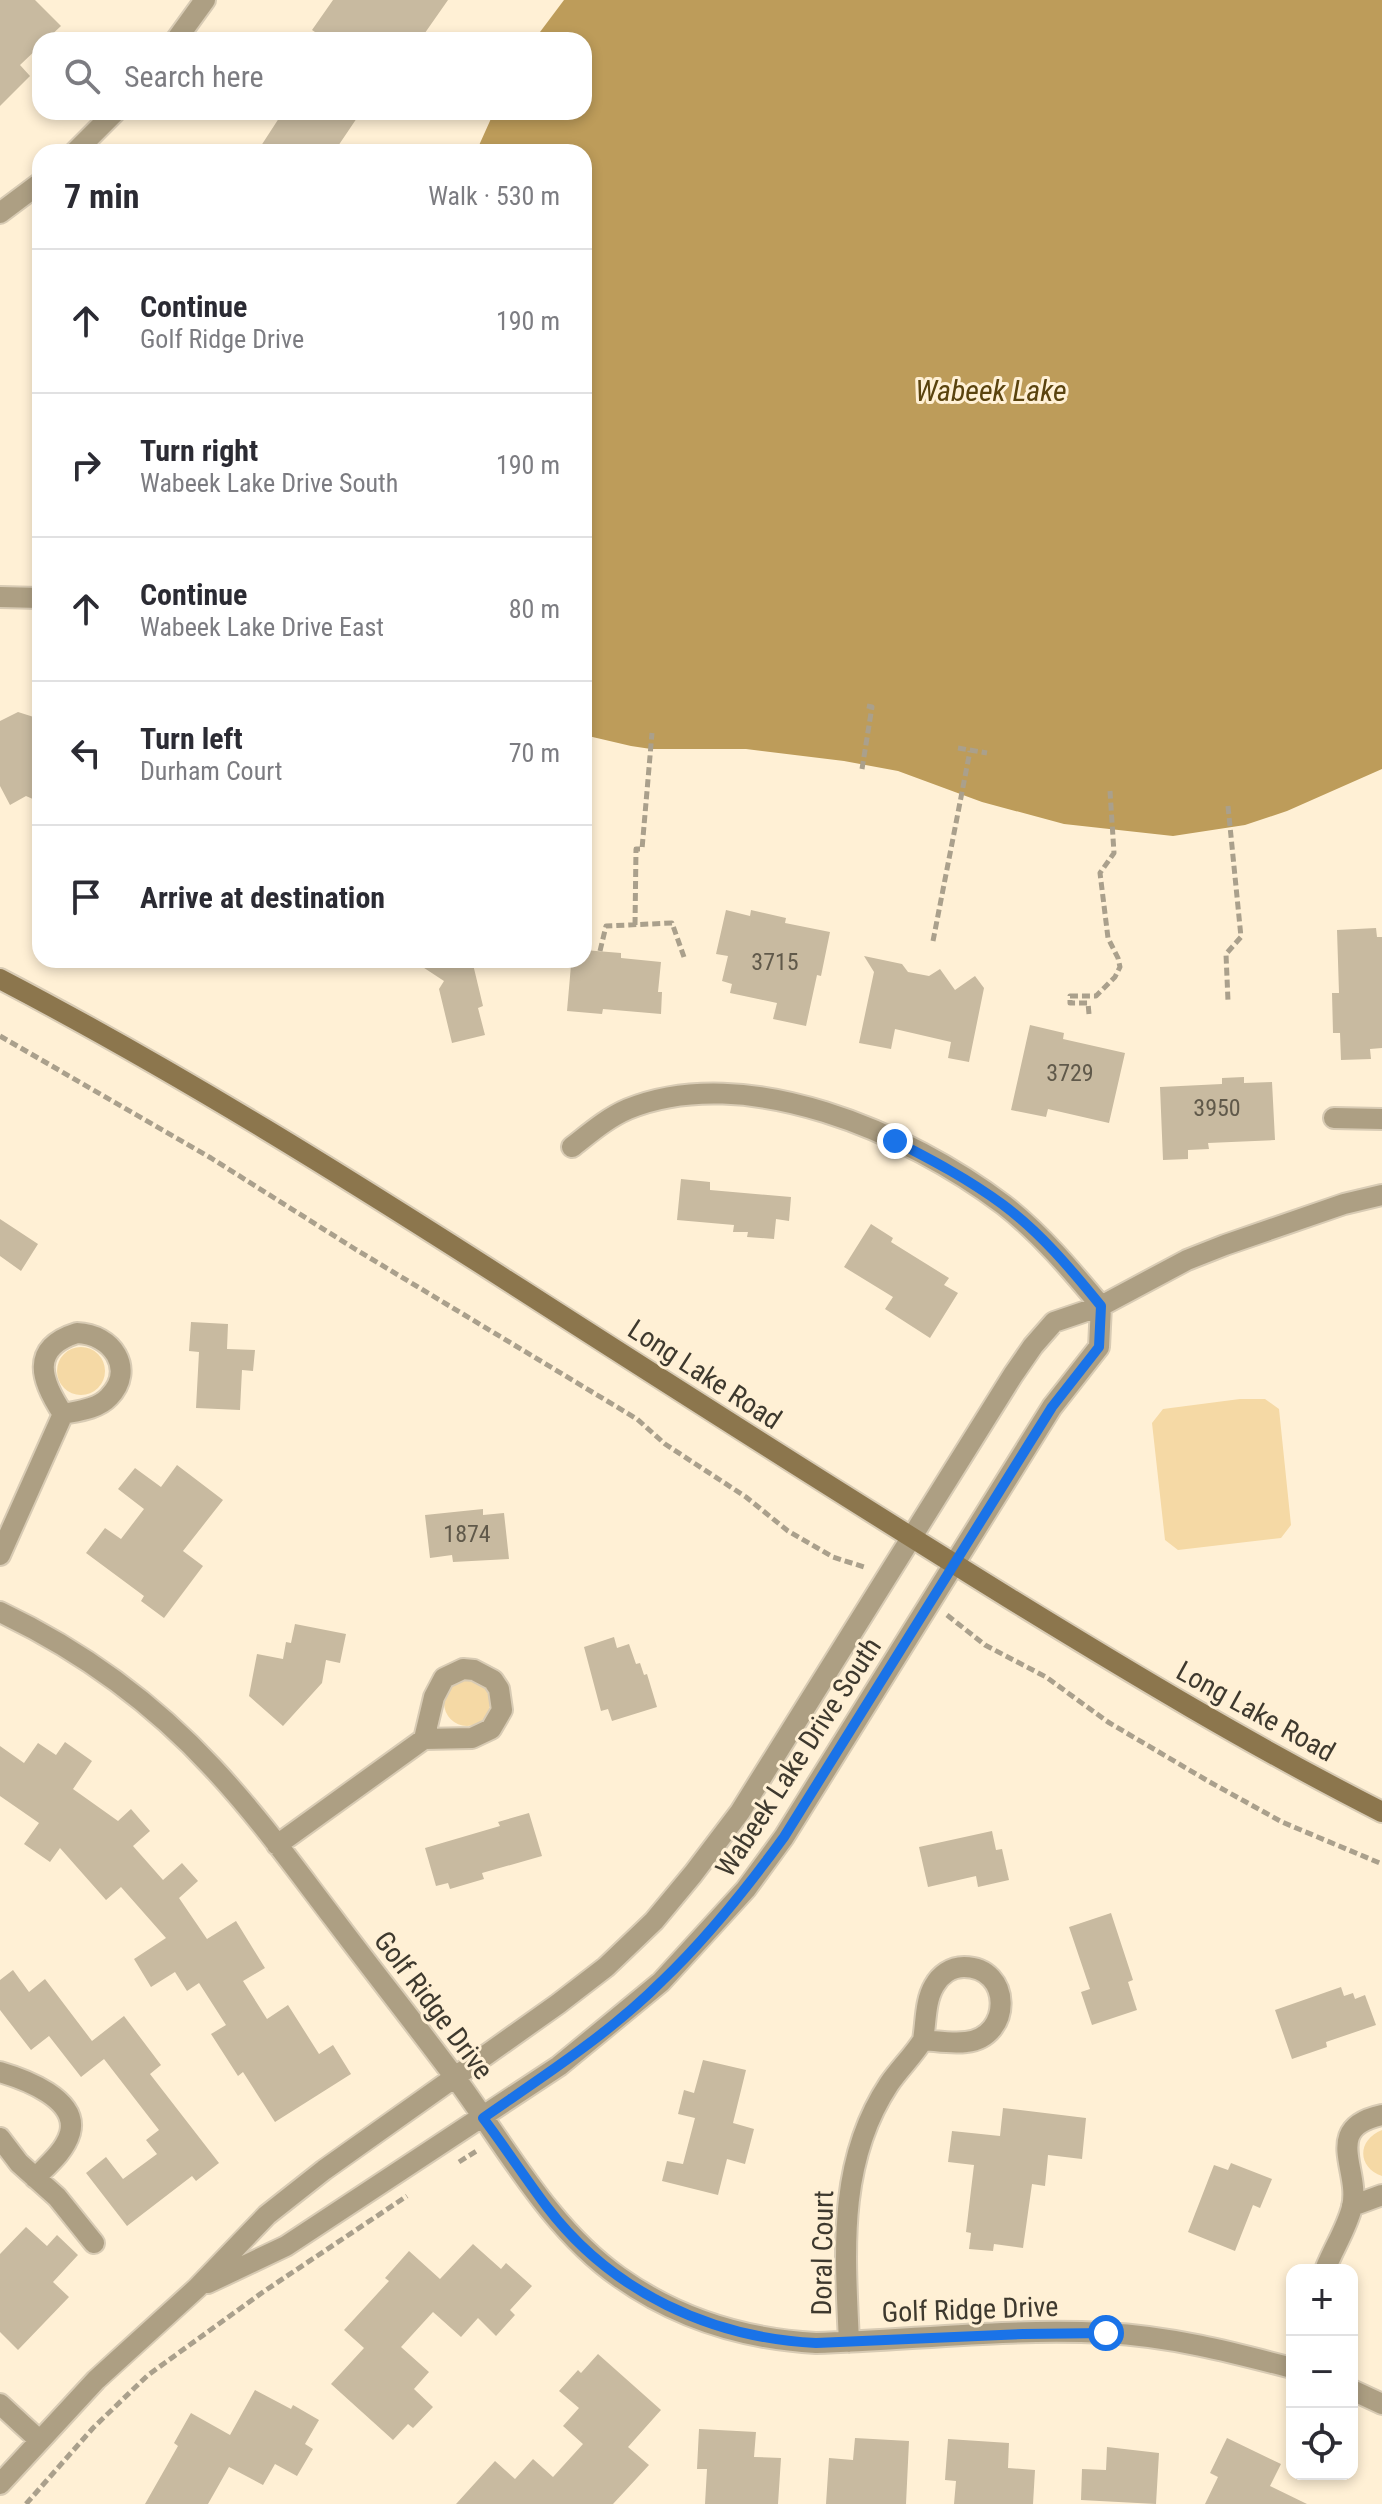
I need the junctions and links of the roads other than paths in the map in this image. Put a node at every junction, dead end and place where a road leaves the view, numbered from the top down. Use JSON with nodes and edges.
{"nodes":[{"id":1,"x":205,"y":0,"type":"edge"},
{"id":2,"x":182,"y":32,"type":"edge"},
{"id":3,"x":107,"y":120,"type":"edge"},
{"id":4,"x":83,"y":144,"type":"edge"},
{"id":5,"x":32,"y":189,"type":"edge"},
{"id":6,"x":0,"y":213,"type":"edge"},
{"id":7,"x":0,"y":597,"type":"edge"},
{"id":8,"x":32,"y":598,"type":"edge"},
{"id":9,"x":0,"y":979,"type":"edge"},
{"id":10,"x":1334,"y":1118,"type":"dead end"},
{"id":11,"x":1382,"y":1119,"type":"edge"},
{"id":12,"x":572,"y":1147,"type":"dead end"},
{"id":13,"x":1382,"y":1195,"type":"edge"},
{"id":14,"x":1101,"y":1306,"type":"junction"},
{"id":15,"x":63,"y":1414,"type":"dead end"},
{"id":16,"x":910,"y":1537,"type":"junction"},
{"id":17,"x":0,"y":1555,"type":"edge"},
{"id":18,"x":954,"y":1564,"type":"junction"},
{"id":19,"x":0,"y":1612,"type":"edge"},
{"id":20,"x":424,"y":1739,"type":"dead end"},
{"id":21,"x":1382,"y":1812,"type":"edge"},
{"id":22,"x":277,"y":1845,"type":"junction"},
{"id":23,"x":923,"y":2040,"type":"junction"},
{"id":24,"x":0,"y":2072,"type":"edge"},
{"id":25,"x":454,"y":2077,"type":"junction"},
{"id":26,"x":1382,"y":2115,"type":"edge"},
{"id":27,"x":483,"y":2118,"type":"junction"},
{"id":28,"x":0,"y":2138,"type":"edge"},
{"id":29,"x":35,"y":2178,"type":"junction"},
{"id":30,"x":1382,"y":2195,"type":"edge"},
{"id":31,"x":1352,"y":2206,"type":"junction"},
{"id":32,"x":94,"y":2243,"type":"dead end"},
{"id":33,"x":1328,"y":2264,"type":"edge"},
{"id":34,"x":197,"y":2288,"type":"junction"},
{"id":35,"x":849,"y":2342,"type":"junction"},
{"id":36,"x":1286,"y":2366,"type":"edge"},
{"id":37,"x":1358,"y":2393,"type":"edge"},
{"id":38,"x":0,"y":2404,"type":"edge"},
{"id":39,"x":1382,"y":2404,"type":"edge"},
{"id":40,"x":39,"y":2440,"type":"junction"},
{"id":41,"x":0,"y":2484,"type":"edge"}],
"edges":[{"from":1,"to":2,"type":"street"},
{"from":3,"to":4,"type":"street"},
{"from":5,"to":6,"type":"street"},
{"from":7,"to":8,"type":"street"},
{"from":9,"to":16,"type":"main road","name":"Long Lake Road"},
{"from":10,"to":11,"type":"street"},
{"from":12,"to":14,"type":"street"},
{"from":13,"to":14,"type":"street","name":"Wabeek Lake Drive South"},
{"from":14,"to":16,"type":"street","name":"Wabeek Lake Drive South"},
{"from":14,"to":18,"type":"street","name":"Wabeek Lake Drive South"},
{"from":15,"to":17,"type":"street"},
{"from":16,"to":18,"type":"main road","name":"Long Lake Road"},
{"from":16,"to":25,"type":"street","name":"Wabeek Lake Drive South"},
{"from":18,"to":21,"type":"main road","name":"Long Lake Road"},
{"from":18,"to":27,"type":"street","name":"Wabeek Lake Drive South"},
{"from":19,"to":22,"type":"street","name":"Golf Ridge Drive"},
{"from":20,"to":22,"type":"street"},
{"from":22,"to":25,"type":"street","name":"Golf Ridge Drive"},
{"from":23,"to":23,"type":"street","name":"Doral Court"},
{"from":23,"to":35,"type":"street","name":"Doral Court"},
{"from":24,"to":29,"type":"street"},
{"from":25,"to":27,"type":"street","name":"Golf Ridge Drive"},
{"from":25,"to":34,"type":"street","name":"Wabeek Lake Drive South"},
{"from":26,"to":31,"type":"street"},
{"from":27,"to":34,"type":"street","name":"Wabeek Lake Drive South"},
{"from":27,"to":35,"type":"street","name":"Golf Ridge Drive"},
{"from":28,"to":29,"type":"street"},
{"from":29,"to":32,"type":"street"},
{"from":30,"to":31,"type":"street"},
{"from":31,"to":33,"type":"street"},
{"from":34,"to":40,"type":"street","name":"Wabeek Lake Drive South"},
{"from":35,"to":36,"type":"street","name":"Golf Ridge Drive"},
{"from":37,"to":39,"type":"street"},
{"from":38,"to":40,"type":"street"},
{"from":40,"to":41,"type":"street","name":"Wabeek Lake Drive South"}]}
